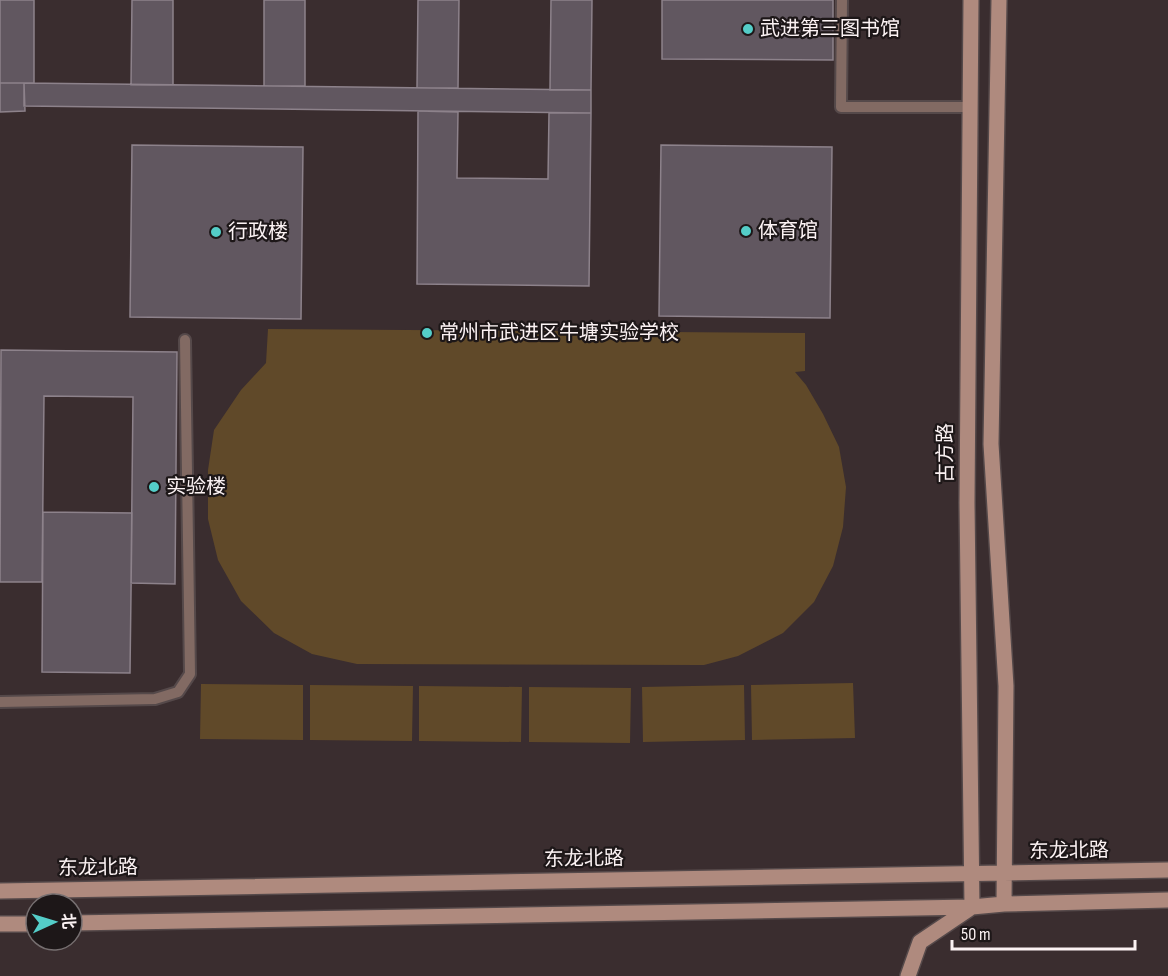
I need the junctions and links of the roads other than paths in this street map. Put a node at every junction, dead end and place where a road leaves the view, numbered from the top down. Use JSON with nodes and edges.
{"nodes":[{"id":1,"x":842,"y":0,"type":"edge"},
{"id":2,"x":971,"y":0,"type":"edge"},
{"id":3,"x":999,"y":0,"type":"edge"},
{"id":4,"x":970,"y":107,"type":"junction"},
{"id":5,"x":185,"y":340,"type":"dead end"},
{"id":6,"x":0,"y":702,"type":"edge"},
{"id":7,"x":1168,"y":870,"type":"edge"},
{"id":8,"x":973,"y":873,"type":"junction"},
{"id":9,"x":1004,"y":873,"type":"junction"},
{"id":10,"x":0,"y":891,"type":"edge"},
{"id":11,"x":1168,"y":900,"type":"edge"},
{"id":12,"x":1004,"y":904,"type":"junction"},
{"id":13,"x":972,"y":907,"type":"junction"},
{"id":14,"x":84,"y":923,"type":"edge"},
{"id":15,"x":0,"y":924,"type":"edge"},
{"id":16,"x":24,"y":924,"type":"edge"},
{"id":17,"x":908,"y":976,"type":"edge"}],
"edges":[{"from":1,"to":4,"type":"lane"},
{"from":2,"to":4,"type":"main road","name":"古方路"},
{"from":3,"to":9,"type":"main road"},
{"from":4,"to":8,"type":"main road","name":"古方路"},
{"from":5,"to":6,"type":"lane"},
{"from":7,"to":9,"type":"main road","name":"东龙北路"},
{"from":8,"to":9,"type":"main road","name":"东龙北路"},
{"from":8,"to":10,"type":"main road","name":"东龙北路"},
{"from":8,"to":13,"type":"main road","name":"古方路"},
{"from":9,"to":12,"type":"main road"},
{"from":11,"to":12,"type":"main road"},
{"from":12,"to":13,"type":"main road"},
{"from":13,"to":14,"type":"main road"},
{"from":13,"to":17,"type":"main road"},
{"from":15,"to":16,"type":"main road"}]}
